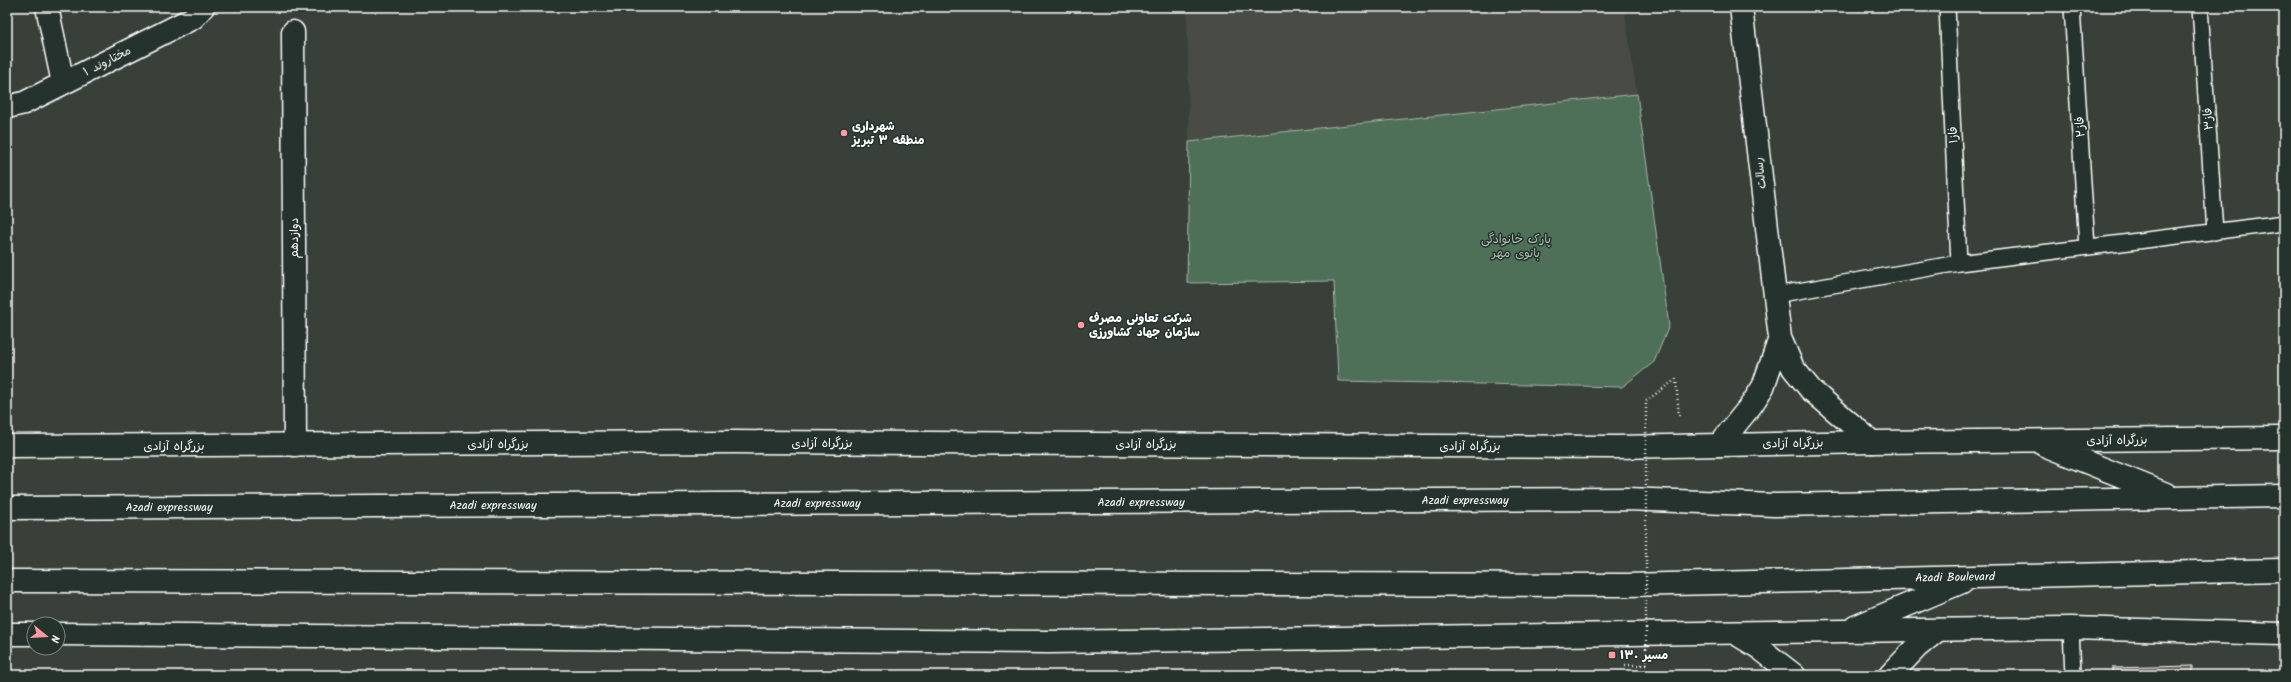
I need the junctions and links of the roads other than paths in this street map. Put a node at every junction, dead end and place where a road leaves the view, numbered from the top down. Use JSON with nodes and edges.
{"nodes":[{"id":1,"x":47,"y":7,"type":"edge"},
{"id":2,"x":203,"y":7,"type":"edge"},
{"id":3,"x":1741,"y":7,"type":"edge"},
{"id":4,"x":1947,"y":7,"type":"edge"},
{"id":5,"x":2072,"y":7,"type":"edge"},
{"id":6,"x":2200,"y":7,"type":"edge"},
{"id":7,"x":293,"y":32,"type":"dead end"},
{"id":8,"x":63,"y":84,"type":"junction"},
{"id":9,"x":7,"y":107,"type":"edge"},
{"id":10,"x":2284,"y":224,"type":"edge"},
{"id":11,"x":2215,"y":232,"type":"junction"},
{"id":12,"x":2087,"y":247,"type":"junction"},
{"id":13,"x":1959,"y":263,"type":"junction"},
{"id":14,"x":1775,"y":295,"type":"junction"},
{"id":15,"x":1780,"y":338,"type":"junction"},
{"id":16,"x":2284,"y":438,"type":"edge"},
{"id":17,"x":2034,"y":441,"type":"junction"},
{"id":18,"x":1872,"y":442,"type":"junction"},
{"id":19,"x":295,"y":445,"type":"junction"},
{"id":20,"x":1719,"y":445,"type":"junction"},
{"id":21,"x":7,"y":446,"type":"edge"},
{"id":22,"x":2284,"y":496,"type":"edge"},
{"id":23,"x":2175,"y":498,"type":"junction"},
{"id":24,"x":7,"y":508,"type":"edge"},
{"id":25,"x":2284,"y":570,"type":"edge"},
{"id":26,"x":1972,"y":577,"type":"junction"},
{"id":27,"x":7,"y":581,"type":"edge"},
{"id":28,"x":2071,"y":628,"type":"junction"},
{"id":29,"x":1938,"y":630,"type":"junction"},
{"id":30,"x":1845,"y":631,"type":"junction"},
{"id":31,"x":1735,"y":633,"type":"junction"},
{"id":32,"x":7,"y":634,"type":"edge"},
{"id":33,"x":26,"y":634,"type":"edge"},
{"id":34,"x":66,"y":634,"type":"edge"},
{"id":35,"x":2284,"y":634,"type":"edge"},
{"id":36,"x":1794,"y":675,"type":"edge"},
{"id":37,"x":1890,"y":675,"type":"edge"},
{"id":38,"x":2073,"y":675,"type":"edge"}],
"edges":[{"from":1,"to":8,"type":"main road"},
{"from":2,"to":8,"type":"main road","name":"مختاروند ۱"},
{"from":3,"to":14,"type":"main road","name":"رسالت"},
{"from":4,"to":13,"type":"lane","name":"فاز۱"},
{"from":5,"to":12,"type":"lane","name":"فاز۲"},
{"from":6,"to":11,"type":"lane","name":"فاز۳"},
{"from":7,"to":19,"type":"main road","name":"دوازدهم"},
{"from":8,"to":9,"type":"main road","name":"مختاروند ۱"},
{"from":10,"to":11,"type":"lane"},
{"from":11,"to":12,"type":"lane"},
{"from":12,"to":13,"type":"lane"},
{"from":13,"to":14,"type":"lane"},
{"from":14,"to":15,"type":"main road","name":"رسالت"},
{"from":15,"to":18,"type":"main road"},
{"from":15,"to":20,"type":"main road"},
{"from":16,"to":17,"type":"main road","name":"بزرگراه آزادی"},
{"from":17,"to":18,"type":"main road","name":"بزرگراه آزادی"},
{"from":17,"to":23,"type":"main road"},
{"from":18,"to":20,"type":"main road","name":"بزرگراه آزادی"},
{"from":19,"to":20,"type":"main road","name":"بزرگراه آزادی"},
{"from":19,"to":21,"type":"main road","name":"بزرگراه آزادی"},
{"from":22,"to":23,"type":"main road"},
{"from":23,"to":24,"type":"main road"},
{"from":25,"to":26,"type":"main road","name":"Azadi Boulevard"},
{"from":26,"to":27,"type":"main road"},
{"from":26,"to":30,"type":"main road"},
{"from":28,"to":29,"type":"main road"},
{"from":28,"to":35,"type":"main road"},
{"from":28,"to":38,"type":"lane"},
{"from":29,"to":30,"type":"main road"},
{"from":29,"to":37,"type":"main road"},
{"from":30,"to":31,"type":"main road"},
{"from":31,"to":34,"type":"main road"},
{"from":31,"to":36,"type":"main road"},
{"from":32,"to":33,"type":"main road"}]}
